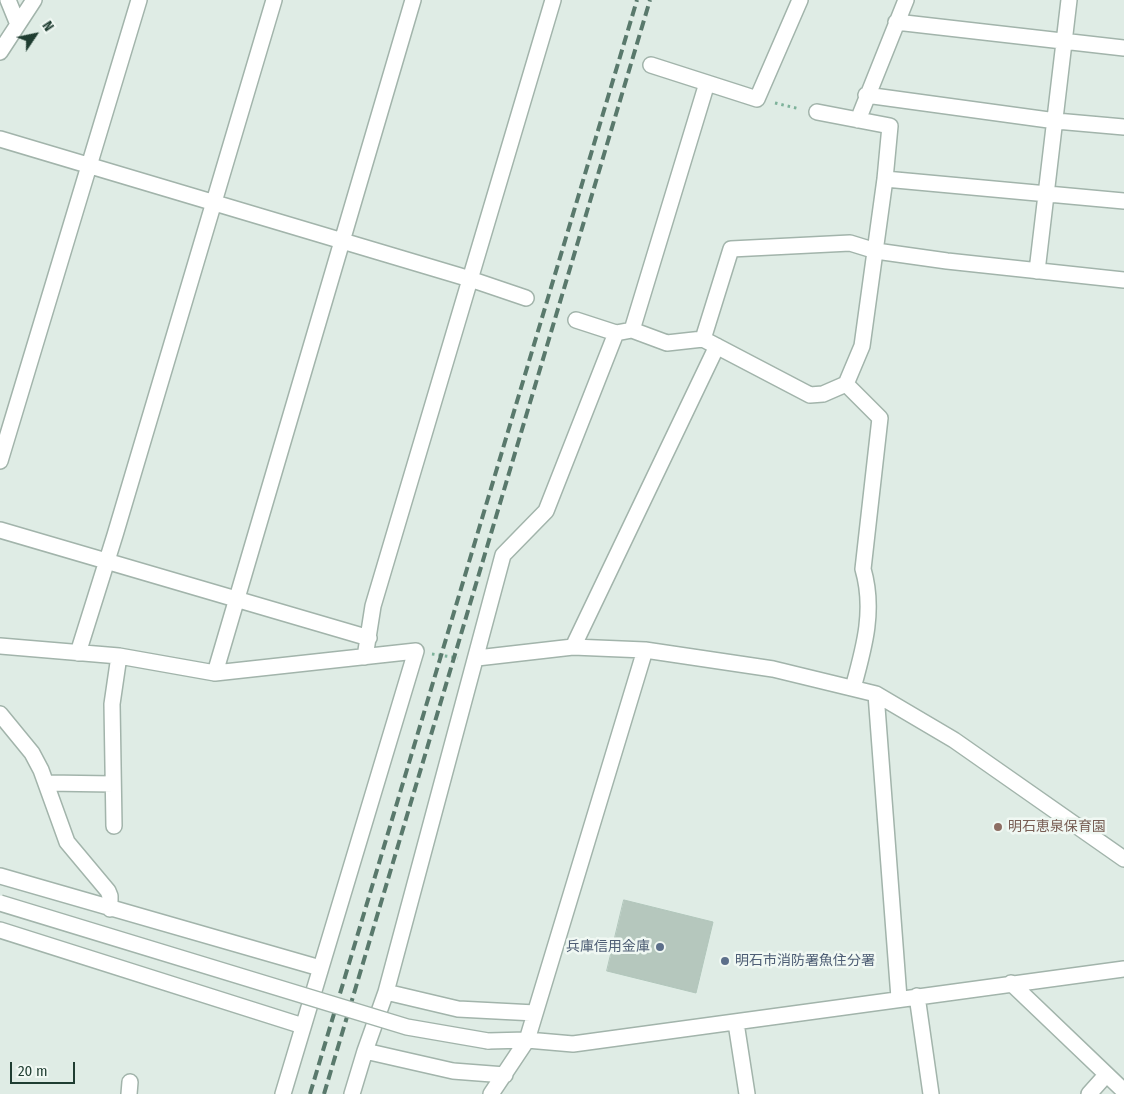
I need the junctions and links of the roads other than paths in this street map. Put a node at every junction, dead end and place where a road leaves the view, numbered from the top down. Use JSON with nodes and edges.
{"nodes":[{"id":1,"x":8,"y":0,"type":"edge"},
{"id":2,"x":34,"y":0,"type":"edge"},
{"id":3,"x":139,"y":0,"type":"edge"},
{"id":4,"x":274,"y":0,"type":"edge"},
{"id":5,"x":412,"y":0,"type":"edge"},
{"id":6,"x":553,"y":0,"type":"edge"},
{"id":7,"x":800,"y":0,"type":"edge"},
{"id":8,"x":906,"y":0,"type":"edge"},
{"id":9,"x":1069,"y":0,"type":"edge"},
{"id":10,"x":17,"y":22,"type":"junction"},
{"id":11,"x":896,"y":22,"type":"junction"},
{"id":12,"x":1064,"y":41,"type":"junction"},
{"id":13,"x":1124,"y":48,"type":"edge"},
{"id":14,"x":0,"y":52,"type":"edge"},
{"id":15,"x":652,"y":65,"type":"dead end"},
{"id":16,"x":707,"y":83,"type":"junction"},
{"id":17,"x":866,"y":96,"type":"junction"},
{"id":18,"x":817,"y":112,"type":"road end"},
{"id":19,"x":858,"y":120,"type":"junction"},
{"id":20,"x":1056,"y":121,"type":"junction"},
{"id":21,"x":1124,"y":127,"type":"edge"},
{"id":22,"x":0,"y":139,"type":"edge"},
{"id":23,"x":90,"y":166,"type":"junction"},
{"id":24,"x":885,"y":179,"type":"junction"},
{"id":25,"x":1047,"y":194,"type":"junction"},
{"id":26,"x":1124,"y":201,"type":"edge"},
{"id":27,"x":214,"y":202,"type":"junction"},
{"id":28,"x":341,"y":240,"type":"junction"},
{"id":29,"x":876,"y":251,"type":"junction"},
{"id":30,"x":1037,"y":271,"type":"junction"},
{"id":31,"x":470,"y":279,"type":"junction"},
{"id":32,"x":1124,"y":280,"type":"edge"},
{"id":33,"x":526,"y":298,"type":"dead end"},
{"id":34,"x":576,"y":320,"type":"dead end"},
{"id":35,"x":632,"y":330,"type":"junction"},
{"id":36,"x":616,"y":333,"type":"junction"},
{"id":37,"x":702,"y":338,"type":"junction"},
{"id":38,"x":718,"y":346,"type":"junction"},
{"id":39,"x":846,"y":384,"type":"junction"},
{"id":40,"x":0,"y":461,"type":"edge"},
{"id":41,"x":0,"y":530,"type":"edge"},
{"id":42,"x":107,"y":562,"type":"junction"},
{"id":43,"x":236,"y":599,"type":"junction"},
{"id":44,"x":369,"y":638,"type":"junction"},
{"id":45,"x":0,"y":646,"type":"edge"},
{"id":46,"x":573,"y":647,"type":"junction"},
{"id":47,"x":644,"y":650,"type":"junction"},
{"id":48,"x":78,"y":653,"type":"junction"},
{"id":49,"x":119,"y":656,"type":"junction"},
{"id":50,"x":365,"y":657,"type":"junction"},
{"id":51,"x":477,"y":658,"type":"junction"},
{"id":52,"x":215,"y":673,"type":"junction"},
{"id":53,"x":853,"y":688,"type":"junction"},
{"id":54,"x":876,"y":694,"type":"junction"},
{"id":55,"x":0,"y":714,"type":"edge"},
{"id":56,"x":47,"y":783,"type":"junction"},
{"id":57,"x":113,"y":784,"type":"junction"},
{"id":58,"x":114,"y":826,"type":"dead end"},
{"id":59,"x":1124,"y":859,"type":"edge"},
{"id":60,"x":0,"y":876,"type":"edge"},
{"id":61,"x":0,"y":903,"type":"edge"},
{"id":62,"x":110,"y":909,"type":"junction"},
{"id":63,"x":0,"y":930,"type":"edge"},
{"id":64,"x":320,"y":968,"type":"junction"},
{"id":65,"x":1124,"y":969,"type":"edge"},
{"id":66,"x":1010,"y":983,"type":"junction"},
{"id":67,"x":386,"y":992,"type":"junction"},
{"id":68,"x":917,"y":996,"type":"junction"},
{"id":69,"x":899,"y":998,"type":"junction"},
{"id":70,"x":535,"y":1013,"type":"junction"},
{"id":71,"x":736,"y":1023,"type":"junction"},
{"id":72,"x":303,"y":1026,"type":"junction"},
{"id":73,"x":527,"y":1040,"type":"junction"},
{"id":74,"x":365,"y":1051,"type":"junction"},
{"id":75,"x":504,"y":1075,"type":"junction"},
{"id":76,"x":1106,"y":1075,"type":"junction"},
{"id":77,"x":1124,"y":1091,"type":"edge"},
{"id":78,"x":283,"y":1094,"type":"edge"},
{"id":79,"x":352,"y":1094,"type":"edge"},
{"id":80,"x":491,"y":1094,"type":"edge"},
{"id":81,"x":747,"y":1094,"type":"edge"},
{"id":82,"x":931,"y":1094,"type":"edge"},
{"id":83,"x":1089,"y":1094,"type":"edge"}],
"edges":[{"from":1,"to":10,"type":"street"},
{"from":2,"to":10,"type":"street"},
{"from":3,"to":23,"type":"street"},
{"from":4,"to":27,"type":"street"},
{"from":5,"to":28,"type":"street"},
{"from":6,"to":31,"type":"street"},
{"from":7,"to":16,"type":"street"},
{"from":8,"to":11,"type":"street"},
{"from":9,"to":12,"type":"street"},
{"from":10,"to":14,"type":"street"},
{"from":11,"to":12,"type":"street"},
{"from":11,"to":17,"type":"street"},
{"from":12,"to":13,"type":"street"},
{"from":12,"to":20,"type":"street"},
{"from":15,"to":16,"type":"street"},
{"from":16,"to":35,"type":"street"},
{"from":17,"to":19,"type":"street"},
{"from":17,"to":20,"type":"street"},
{"from":18,"to":19,"type":"street"},
{"from":19,"to":24,"type":"street"},
{"from":20,"to":21,"type":"street"},
{"from":20,"to":25,"type":"street"},
{"from":22,"to":23,"type":"street"},
{"from":23,"to":27,"type":"street"},
{"from":23,"to":40,"type":"street"},
{"from":24,"to":25,"type":"street"},
{"from":24,"to":29,"type":"street"},
{"from":25,"to":26,"type":"street"},
{"from":25,"to":30,"type":"street"},
{"from":27,"to":28,"type":"street"},
{"from":27,"to":42,"type":"street"},
{"from":28,"to":31,"type":"street"},
{"from":28,"to":43,"type":"street"},
{"from":29,"to":30,"type":"street"},
{"from":29,"to":37,"type":"street"},
{"from":29,"to":39,"type":"street"},
{"from":30,"to":32,"type":"street"},
{"from":31,"to":33,"type":"street"},
{"from":31,"to":44,"type":"street"},
{"from":34,"to":36,"type":"street"},
{"from":35,"to":36,"type":"street"},
{"from":35,"to":37,"type":"street"},
{"from":36,"to":51,"type":"street"},
{"from":37,"to":38,"type":"street"},
{"from":38,"to":39,"type":"street"},
{"from":38,"to":46,"type":"street"},
{"from":39,"to":53,"type":"street"},
{"from":41,"to":42,"type":"street"},
{"from":42,"to":43,"type":"street"},
{"from":42,"to":48,"type":"street"},
{"from":43,"to":44,"type":"street"},
{"from":43,"to":52,"type":"street"},
{"from":44,"to":50,"type":"street"},
{"from":45,"to":48,"type":"street"},
{"from":46,"to":47,"type":"street"},
{"from":46,"to":51,"type":"street"},
{"from":47,"to":53,"type":"street"},
{"from":47,"to":70,"type":"street"},
{"from":48,"to":49,"type":"street"},
{"from":49,"to":52,"type":"street"},
{"from":49,"to":57,"type":"street"},
{"from":50,"to":52,"type":"street"},
{"from":50,"to":64,"type":"street"},
{"from":51,"to":67,"type":"street"},
{"from":53,"to":54,"type":"street"},
{"from":54,"to":59,"type":"street"},
{"from":54,"to":69,"type":"street"},
{"from":55,"to":56,"type":"street"},
{"from":56,"to":57,"type":"street"},
{"from":56,"to":62,"type":"street"},
{"from":57,"to":58,"type":"street"},
{"from":60,"to":62,"type":"street"},
{"from":61,"to":73,"type":"street","bridge":true},
{"from":62,"to":64,"type":"street"},
{"from":63,"to":72,"type":"street"},
{"from":64,"to":72,"type":"street"},
{"from":65,"to":66,"type":"street"},
{"from":66,"to":68,"type":"street"},
{"from":66,"to":76,"type":"street"},
{"from":67,"to":70,"type":"street"},
{"from":67,"to":74,"type":"street"},
{"from":68,"to":69,"type":"street"},
{"from":68,"to":82,"type":"street"},
{"from":69,"to":71,"type":"street"},
{"from":70,"to":73,"type":"street"},
{"from":71,"to":73,"type":"street"},
{"from":71,"to":81,"type":"street"},
{"from":72,"to":78,"type":"street"},
{"from":73,"to":75,"type":"street"},
{"from":74,"to":75,"type":"street"},
{"from":74,"to":79,"type":"street"},
{"from":75,"to":80,"type":"street"},
{"from":76,"to":77,"type":"street"},
{"from":76,"to":83,"type":"street"}]}
